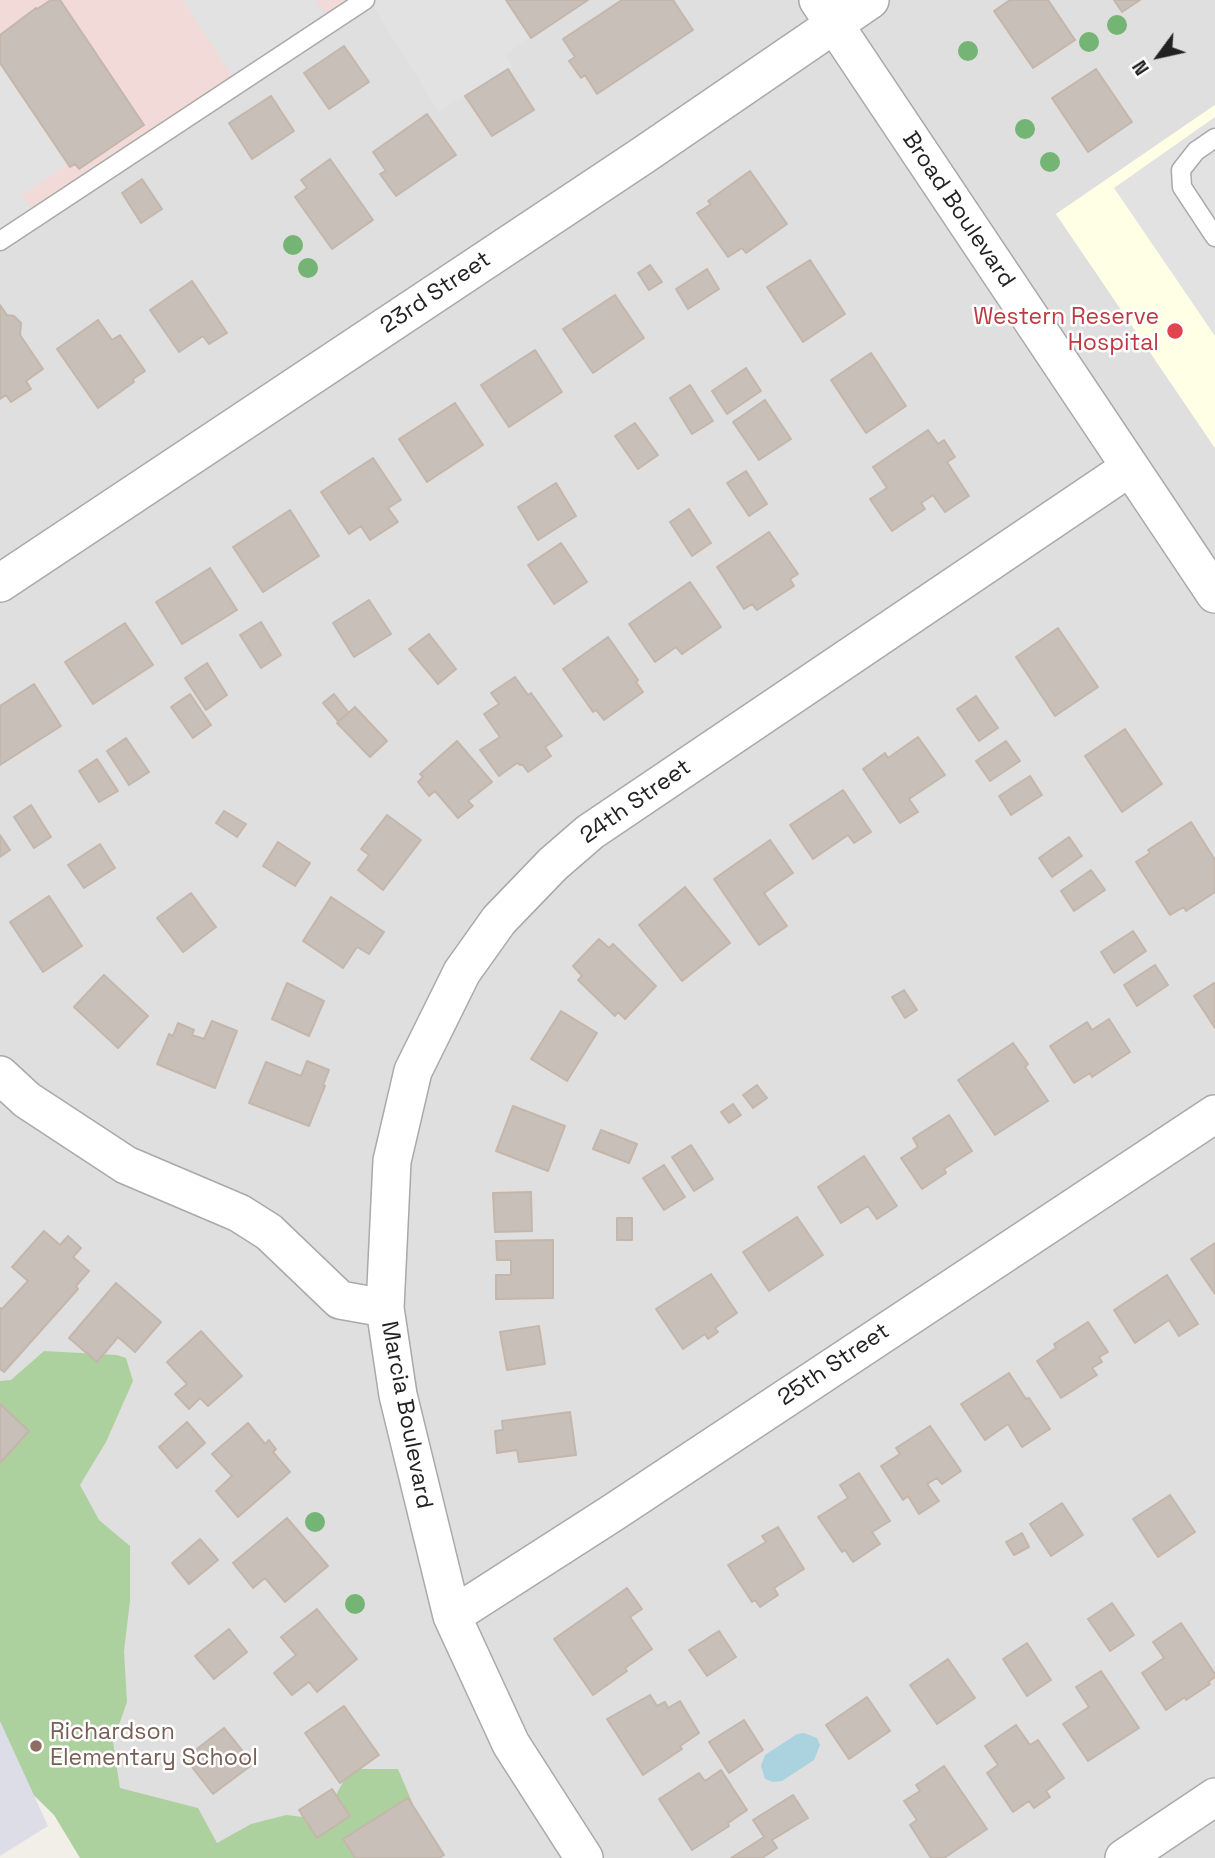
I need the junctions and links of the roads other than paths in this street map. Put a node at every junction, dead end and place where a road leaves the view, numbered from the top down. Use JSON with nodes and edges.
{"nodes":[{"id":1,"x":365,"y":0,"type":"edge"},
{"id":2,"x":870,"y":0,"type":"edge"},
{"id":3,"x":826,"y":12,"type":"edge"},
{"id":4,"x":1215,"y":138,"type":"edge"},
{"id":5,"x":1215,"y":237,"type":"edge"},
{"id":6,"x":0,"y":242,"type":"edge"},
{"id":7,"x":1129,"y":468,"type":"junction"},
{"id":8,"x":0,"y":583,"type":"edge"},
{"id":9,"x":1215,"y":594,"type":"edge"},
{"id":10,"x":0,"y":1075,"type":"edge"},
{"id":11,"x":1215,"y":1114,"type":"edge"},
{"id":12,"x":385,"y":1308,"type":"junction"},
{"id":13,"x":452,"y":1616,"type":"junction"},
{"id":14,"x":1215,"y":1797,"type":"edge"},
{"id":15,"x":584,"y":1858,"type":"edge"},
{"id":16,"x":1124,"y":1858,"type":"edge"}],
"edges":[{"from":1,"to":6,"type":"lane"},
{"from":2,"to":3,"type":"street","name":"23rd Street"},
{"from":3,"to":7,"type":"street","name":"Broad Boulevard"},
{"from":3,"to":8,"type":"street","name":"23rd Street"},
{"from":4,"to":5,"type":"lane"},
{"from":7,"to":9,"type":"street","name":"Broad Boulevard"},
{"from":7,"to":12,"type":"street","name":"24th Street"},
{"from":10,"to":12,"type":"street","name":"Marcia Boulevard"},
{"from":11,"to":13,"type":"street","name":"25th Street"},
{"from":12,"to":13,"type":"street","name":"Marcia Boulevard"},
{"from":13,"to":15,"type":"street","name":"Marcia Boulevard"},
{"from":14,"to":16,"type":"street"}]}
